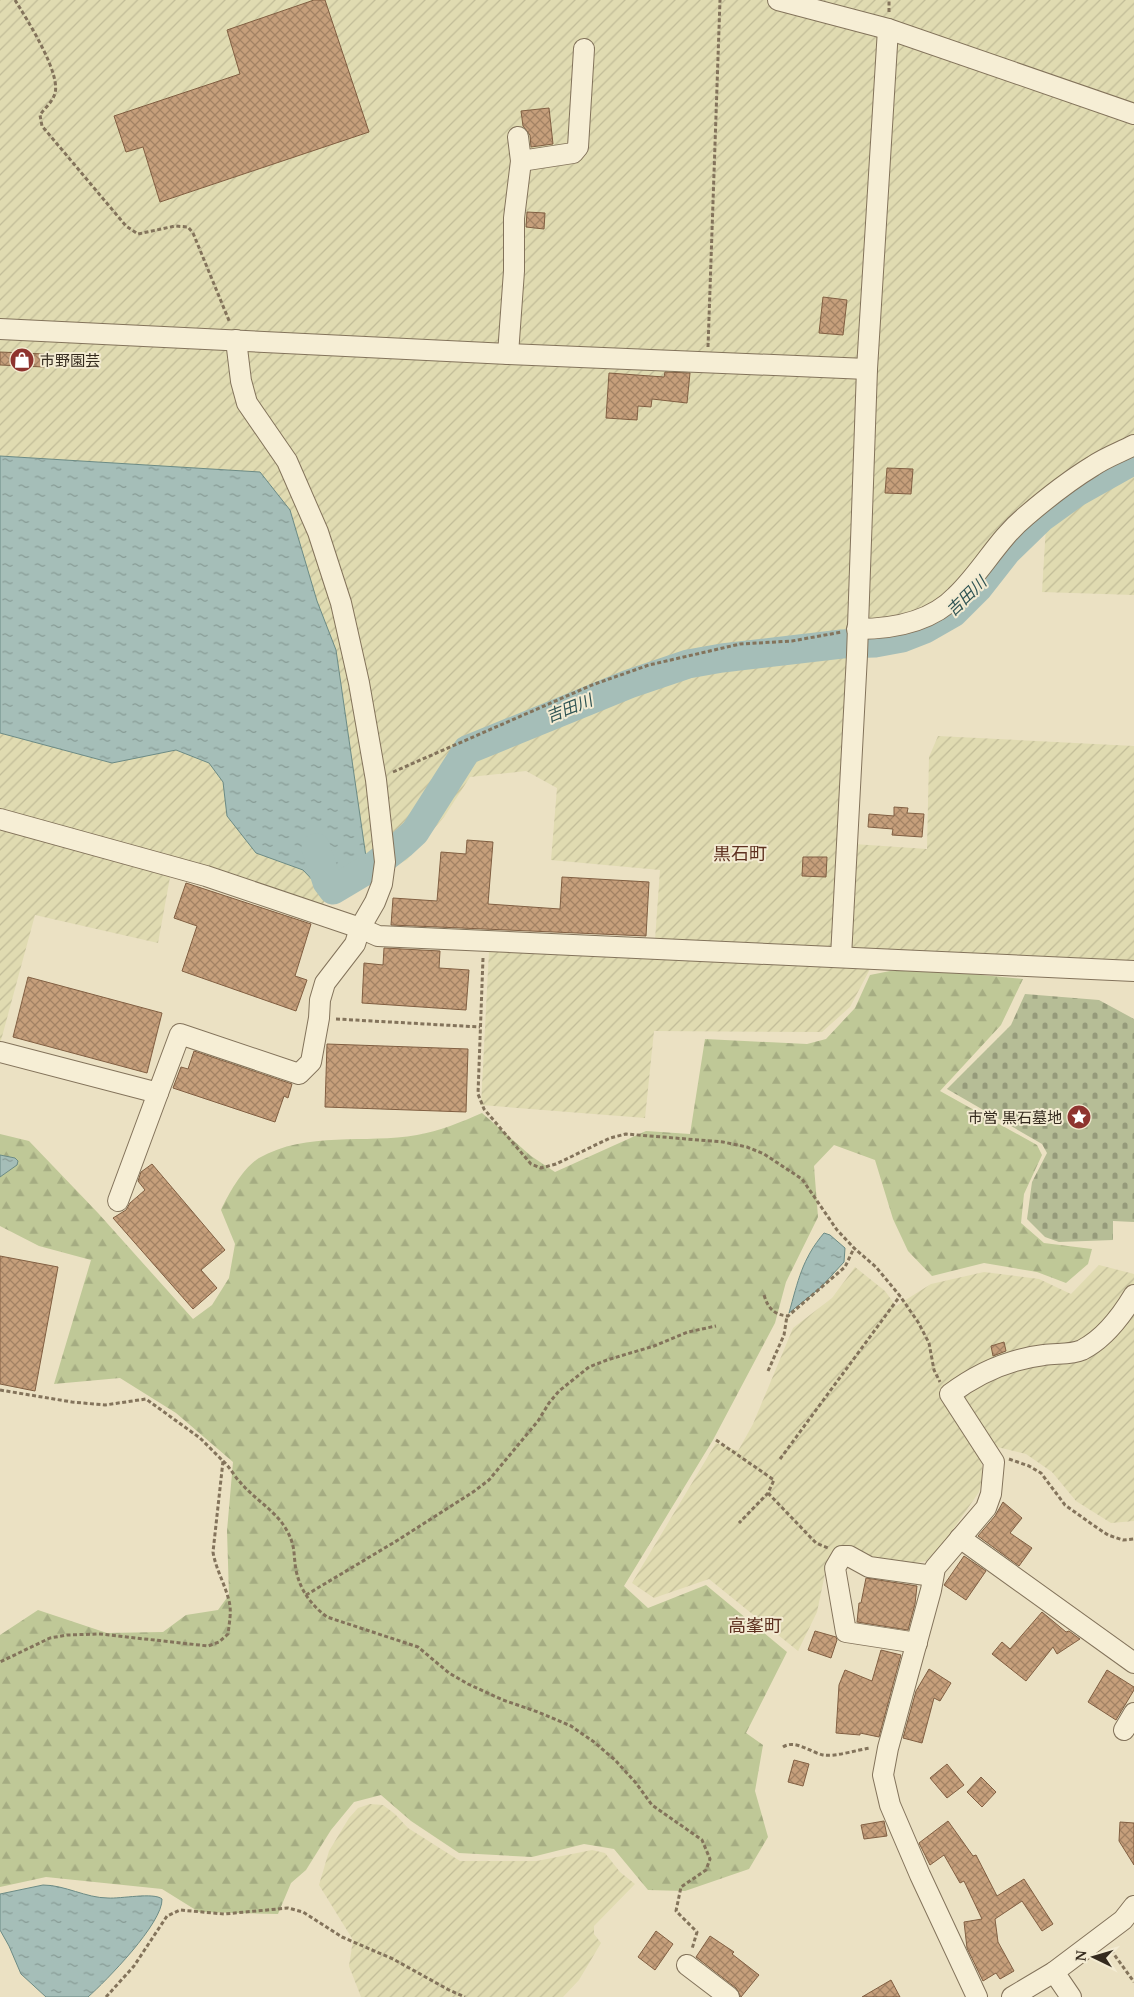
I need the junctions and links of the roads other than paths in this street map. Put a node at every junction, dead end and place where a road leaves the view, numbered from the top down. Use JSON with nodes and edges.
{"nodes":[{"id":1,"x":778,"y":0,"type":"edge"},
{"id":2,"x":888,"y":29,"type":"junction"},
{"id":3,"x":584,"y":49,"type":"dead end"},
{"id":4,"x":1134,"y":114,"type":"edge"},
{"id":5,"x":518,"y":137,"type":"dead end"},
{"id":6,"x":521,"y":161,"type":"junction"},
{"id":7,"x":0,"y":329,"type":"edge"},
{"id":8,"x":236,"y":340,"type":"junction"},
{"id":9,"x":508,"y":354,"type":"junction"},
{"id":10,"x":867,"y":369,"type":"junction"},
{"id":11,"x":1134,"y":445,"type":"edge"},
{"id":12,"x":857,"y":630,"type":"junction"},
{"id":13,"x":0,"y":819,"type":"edge"},
{"id":14,"x":360,"y":928,"type":"junction"},
{"id":15,"x":841,"y":957,"type":"junction"},
{"id":16,"x":1134,"y":971,"type":"edge"},
{"id":17,"x":0,"y":1052,"type":"edge"},
{"id":18,"x":158,"y":1092,"type":"junction"},
{"id":19,"x":118,"y":1201,"type":"dead end"},
{"id":20,"x":1134,"y":1295,"type":"edge"},
{"id":21,"x":960,"y":1538,"type":"junction"},
{"id":22,"x":934,"y":1576,"type":"junction"},
{"id":23,"x":917,"y":1643,"type":"junction"},
{"id":24,"x":1134,"y":1663,"type":"edge"},
{"id":25,"x":1134,"y":1906,"type":"edge"},
{"id":26,"x":687,"y":1965,"type":"road end"},
{"id":27,"x":1054,"y":1972,"type":"junction"},
{"id":28,"x":729,"y":1997,"type":"edge"},
{"id":29,"x":977,"y":1997,"type":"edge"},
{"id":30,"x":1012,"y":1997,"type":"edge"},
{"id":31,"x":1071,"y":1997,"type":"edge"}],
"edges":[{"from":1,"to":2,"type":"street"},
{"from":2,"to":4,"type":"street"},
{"from":2,"to":10,"type":"street"},
{"from":3,"to":6,"type":"street"},
{"from":5,"to":6,"type":"street"},
{"from":6,"to":9,"type":"street"},
{"from":7,"to":8,"type":"street"},
{"from":8,"to":9,"type":"street"},
{"from":8,"to":14,"type":"street"},
{"from":9,"to":10,"type":"street"},
{"from":10,"to":12,"type":"street"},
{"from":11,"to":12,"type":"street"},
{"from":12,"to":15,"type":"street"},
{"from":13,"to":14,"type":"street"},
{"from":14,"to":15,"type":"street"},
{"from":14,"to":18,"type":"street"},
{"from":15,"to":16,"type":"street"},
{"from":17,"to":18,"type":"street"},
{"from":18,"to":19,"type":"street"},
{"from":20,"to":21,"type":"street"},
{"from":21,"to":22,"type":"street"},
{"from":21,"to":24,"type":"street"},
{"from":22,"to":23,"type":"street"},
{"from":22,"to":23,"type":"street"},
{"from":23,"to":29,"type":"street"},
{"from":25,"to":27,"type":"street"},
{"from":26,"to":28,"type":"street"},
{"from":27,"to":30,"type":"street"},
{"from":27,"to":31,"type":"street"}]}
